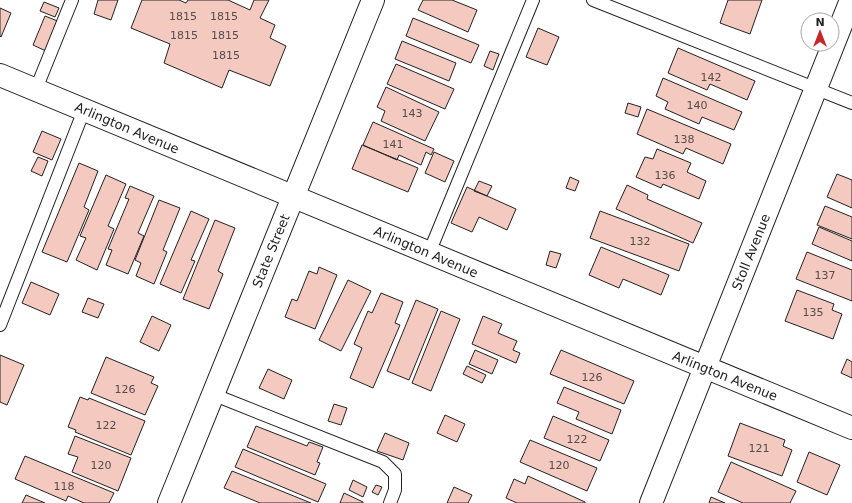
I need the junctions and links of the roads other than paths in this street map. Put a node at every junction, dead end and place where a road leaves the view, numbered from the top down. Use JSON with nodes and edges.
{"nodes":[{"id":1,"x":72,"y":0,"type":"edge"},
{"id":2,"x":373,"y":0,"type":"edge"},
{"id":3,"x":533,"y":0,"type":"edge"},
{"id":4,"x":593,"y":0,"type":"edge"},
{"id":5,"x":851,"y":0,"type":"edge"},
{"id":6,"x":0,"y":75,"type":"edge"},
{"id":7,"x":817,"y":88,"type":"junction"},
{"id":8,"x":36,"y":89,"type":"junction"},
{"id":9,"x":852,"y":103,"type":"edge"},
{"id":10,"x":84,"y":110,"type":"junction"},
{"id":11,"x":293,"y":196,"type":"junction"},
{"id":12,"x":429,"y":253,"type":"junction"},
{"id":13,"x":0,"y":325,"type":"edge"},
{"id":14,"x":705,"y":367,"type":"junction"},
{"id":15,"x":212,"y":394,"type":"junction"},
{"id":16,"x":852,"y":428,"type":"edge"},
{"id":17,"x":169,"y":503,"type":"edge"},
{"id":18,"x":390,"y":503,"type":"edge"},
{"id":19,"x":651,"y":503,"type":"edge"}],
"edges":[{"from":1,"to":8,"type":"lane"},
{"from":2,"to":11,"type":"street","name":"State Street"},
{"from":3,"to":12,"type":"lane"},
{"from":4,"to":7,"type":"lane"},
{"from":5,"to":7,"type":"street","name":"Stoll Avenue"},
{"from":6,"to":8,"type":"street","name":"Arlington Avenue"},
{"from":7,"to":9,"type":"lane"},
{"from":7,"to":14,"type":"street","name":"Stoll Avenue"},
{"from":8,"to":10,"type":"street","name":"Arlington Avenue"},
{"from":10,"to":11,"type":"street","name":"Arlington Avenue"},
{"from":10,"to":13,"type":"lane"},
{"from":11,"to":12,"type":"street","name":"Arlington Avenue"},
{"from":11,"to":15,"type":"street","name":"State Street"},
{"from":12,"to":14,"type":"street","name":"Arlington Avenue"},
{"from":14,"to":16,"type":"street","name":"Arlington Avenue"},
{"from":14,"to":19,"type":"street","name":"Stoll Avenue"},
{"from":15,"to":17,"type":"street","name":"State Street"},
{"from":15,"to":18,"type":"lane"}]}
